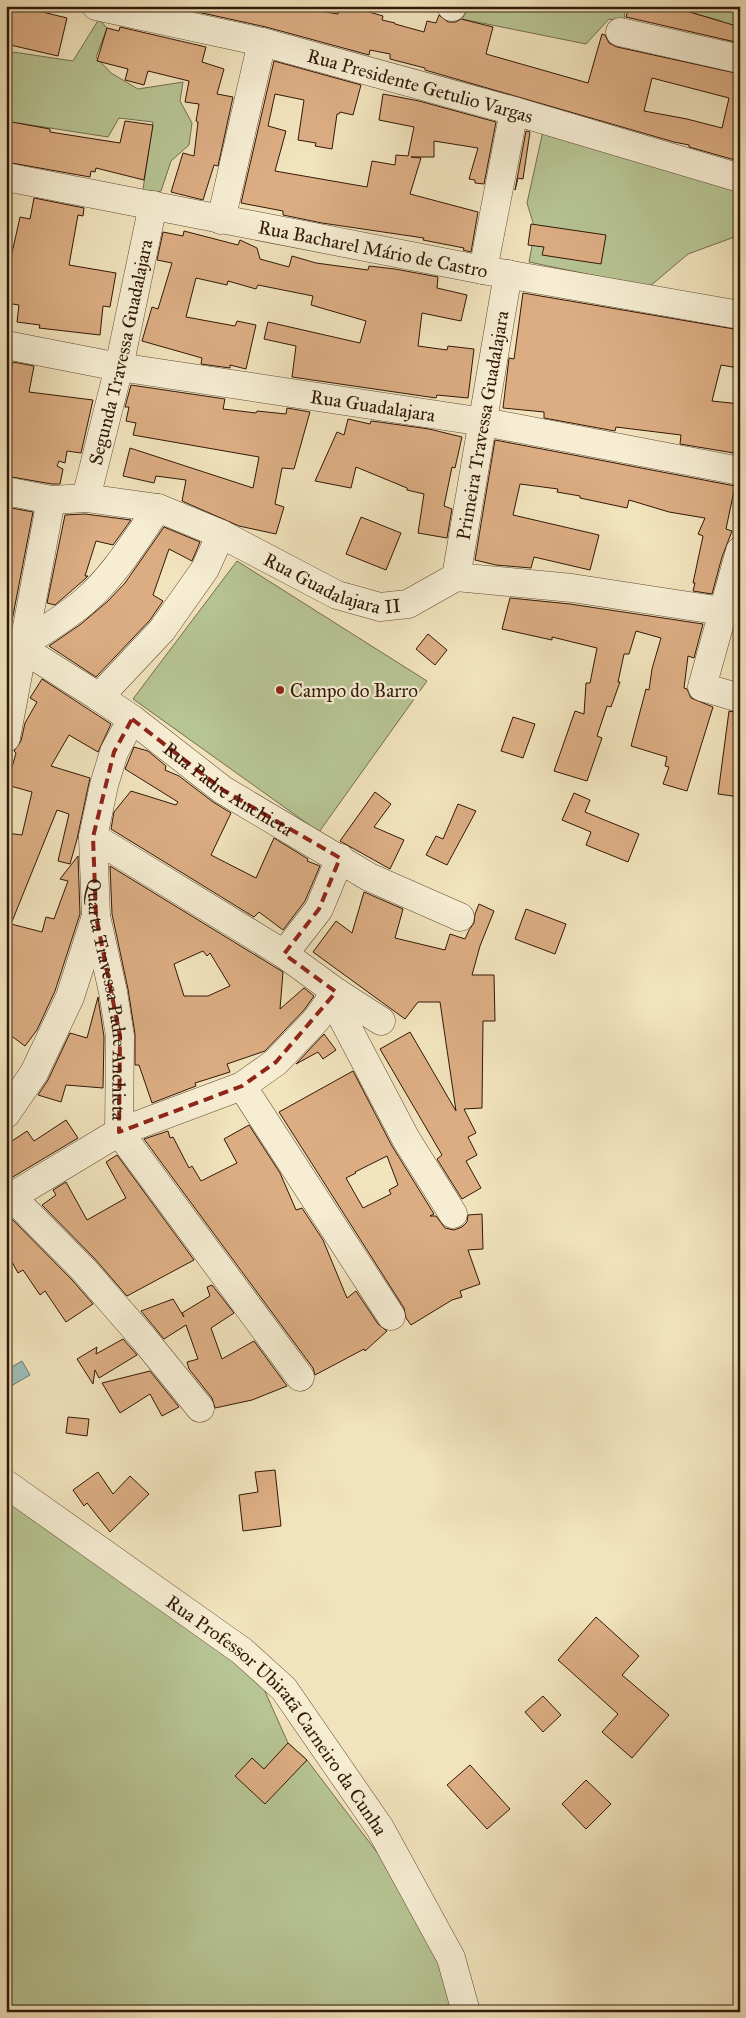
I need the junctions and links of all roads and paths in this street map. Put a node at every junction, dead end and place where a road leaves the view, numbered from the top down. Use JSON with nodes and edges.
{"nodes":[{"id":1,"x":96,"y":6,"type":"edge"},
{"id":2,"x":620,"y":32,"type":"dead end"},
{"id":3,"x":262,"y":42,"type":"junction"},
{"id":4,"x":740,"y":59,"type":"edge"},
{"id":5,"x":514,"y":111,"type":"junction"},
{"id":6,"x":6,"y":177,"type":"edge"},
{"id":7,"x":740,"y":178,"type":"edge"},
{"id":8,"x":153,"y":205,"type":"junction"},
{"id":9,"x":221,"y":220,"type":"junction"},
{"id":10,"x":495,"y":272,"type":"junction"},
{"id":11,"x":740,"y":315,"type":"edge"},
{"id":12,"x":6,"y":345,"type":"edge"},
{"id":13,"x":120,"y":367,"type":"junction"},
{"id":14,"x":484,"y":422,"type":"junction"},
{"id":15,"x":740,"y":471,"type":"edge"},
{"id":16,"x":6,"y":492,"type":"edge"},
{"id":17,"x":86,"y":498,"type":"junction"},
{"id":18,"x":51,"y":500,"type":"junction"},
{"id":19,"x":158,"y":508,"type":"junction"},
{"id":20,"x":221,"y":534,"type":"junction"},
{"id":21,"x":740,"y":552,"type":"edge"},
{"id":22,"x":456,"y":577,"type":"junction"},
{"id":23,"x":722,"y":611,"type":"junction"},
{"id":24,"x":18,"y":646,"type":"edge"},
{"id":25,"x":100,"y":696,"type":"junction"},
{"id":26,"x":740,"y":698,"type":"edge"},
{"id":27,"x":132,"y":719,"type":"junction"},
{"id":28,"x":6,"y":738,"type":"edge"},
{"id":29,"x":93,"y":837,"type":"junction"},
{"id":30,"x":340,"y":858,"type":"junction"},
{"id":31,"x":96,"y":916,"type":"junction"},
{"id":32,"x":460,"y":917,"type":"dead end"},
{"id":33,"x":284,"y":954,"type":"junction"},
{"id":34,"x":334,"y":995,"type":"junction"},
{"id":35,"x":381,"y":1020,"type":"dead end"},
{"id":36,"x":242,"y":1086,"type":"junction"},
{"id":37,"x":6,"y":1114,"type":"edge"},
{"id":38,"x":119,"y":1132,"type":"junction"},
{"id":39,"x":9,"y":1198,"type":"edge"},
{"id":40,"x":453,"y":1214,"type":"dead end"},
{"id":41,"x":391,"y":1316,"type":"dead end"},
{"id":42,"x":300,"y":1377,"type":"dead end"},
{"id":43,"x":200,"y":1408,"type":"dead end"},
{"id":44,"x":6,"y":1484,"type":"edge"},
{"id":45,"x":466,"y":2012,"type":"edge"}],
"edges":[{"from":1,"to":3,"type":"street","name":"Rua Presidente Getulio Vargas"},
{"from":2,"to":4,"type":"street"},
{"from":3,"to":5,"type":"street","name":"Rua Presidente Getulio Vargas"},
{"from":3,"to":9,"type":"street"},
{"from":5,"to":7,"type":"street","name":"Rua Presidente Getulio Vargas"},
{"from":5,"to":10,"type":"street","name":"Primeira Travessa Guadalajara"},
{"from":6,"to":8,"type":"street","name":"Rua Bacharel Mário de Castro"},
{"from":8,"to":9,"type":"street","name":"Rua Bacharel Mário de Castro"},
{"from":8,"to":13,"type":"street","name":"Segunda Travessa Guadalajara"},
{"from":9,"to":10,"type":"street","name":"Rua Bacharel Mário de Castro"},
{"from":10,"to":11,"type":"street","name":"Rua Bacharel Mário de Castro"},
{"from":10,"to":14,"type":"street","name":"Primeira Travessa Guadalajara"},
{"from":12,"to":13,"type":"street","name":"Rua Guadalajara"},
{"from":13,"to":14,"type":"street","name":"Rua Guadalajara"},
{"from":13,"to":17,"type":"street","name":"Segunda Travessa Guadalajara"},
{"from":14,"to":15,"type":"street","name":"Rua Guadalajara"},
{"from":14,"to":22,"type":"street","name":"Primeira Travessa Guadalajara"},
{"from":16,"to":18,"type":"street","name":"Rua Guadalajara II"},
{"from":17,"to":18,"type":"street","name":"Rua Guadalajara II"},
{"from":17,"to":19,"type":"street","name":"Rua Guadalajara II"},
{"from":18,"to":24,"type":"street"},
{"from":19,"to":20,"type":"street","name":"Rua Guadalajara II"},
{"from":19,"to":24,"type":"street"},
{"from":20,"to":22,"type":"street","name":"Rua Guadalajara II"},
{"from":20,"to":25,"type":"street"},
{"from":21,"to":23,"type":"street"},
{"from":22,"to":23,"type":"street"},
{"from":23,"to":26,"type":"street"},
{"from":24,"to":25,"type":"street","name":"Rua Padre Anchieta"},
{"from":24,"to":28,"type":"street"},
{"from":25,"to":27,"type":"street","name":"Rua Padre Anchieta"},
{"from":27,"to":29,"type":"street","name":"Quarta Travessa Padre Anchieta"},
{"from":27,"to":30,"type":"street","name":"Rua Padre Anchieta"},
{"from":29,"to":31,"type":"street","name":"Quarta Travessa Padre Anchieta"},
{"from":29,"to":33,"type":"street"},
{"from":30,"to":32,"type":"street","name":"Rua Padre Anchieta"},
{"from":30,"to":33,"type":"street"},
{"from":31,"to":37,"type":"street"},
{"from":31,"to":38,"type":"street","name":"Quarta Travessa Padre Anchieta"},
{"from":33,"to":34,"type":"street"},
{"from":34,"to":35,"type":"street"},
{"from":34,"to":36,"type":"street"},
{"from":34,"to":40,"type":"street"},
{"from":36,"to":38,"type":"street"},
{"from":36,"to":41,"type":"street"},
{"from":38,"to":39,"type":"street"},
{"from":38,"to":42,"type":"street","name":"Quarta Travessa Padre Anchieta"},
{"from":39,"to":43,"type":"street"},
{"from":44,"to":45,"type":"street","name":"Rua Professor Ubiratã Carneiro da Cunha"}]}
